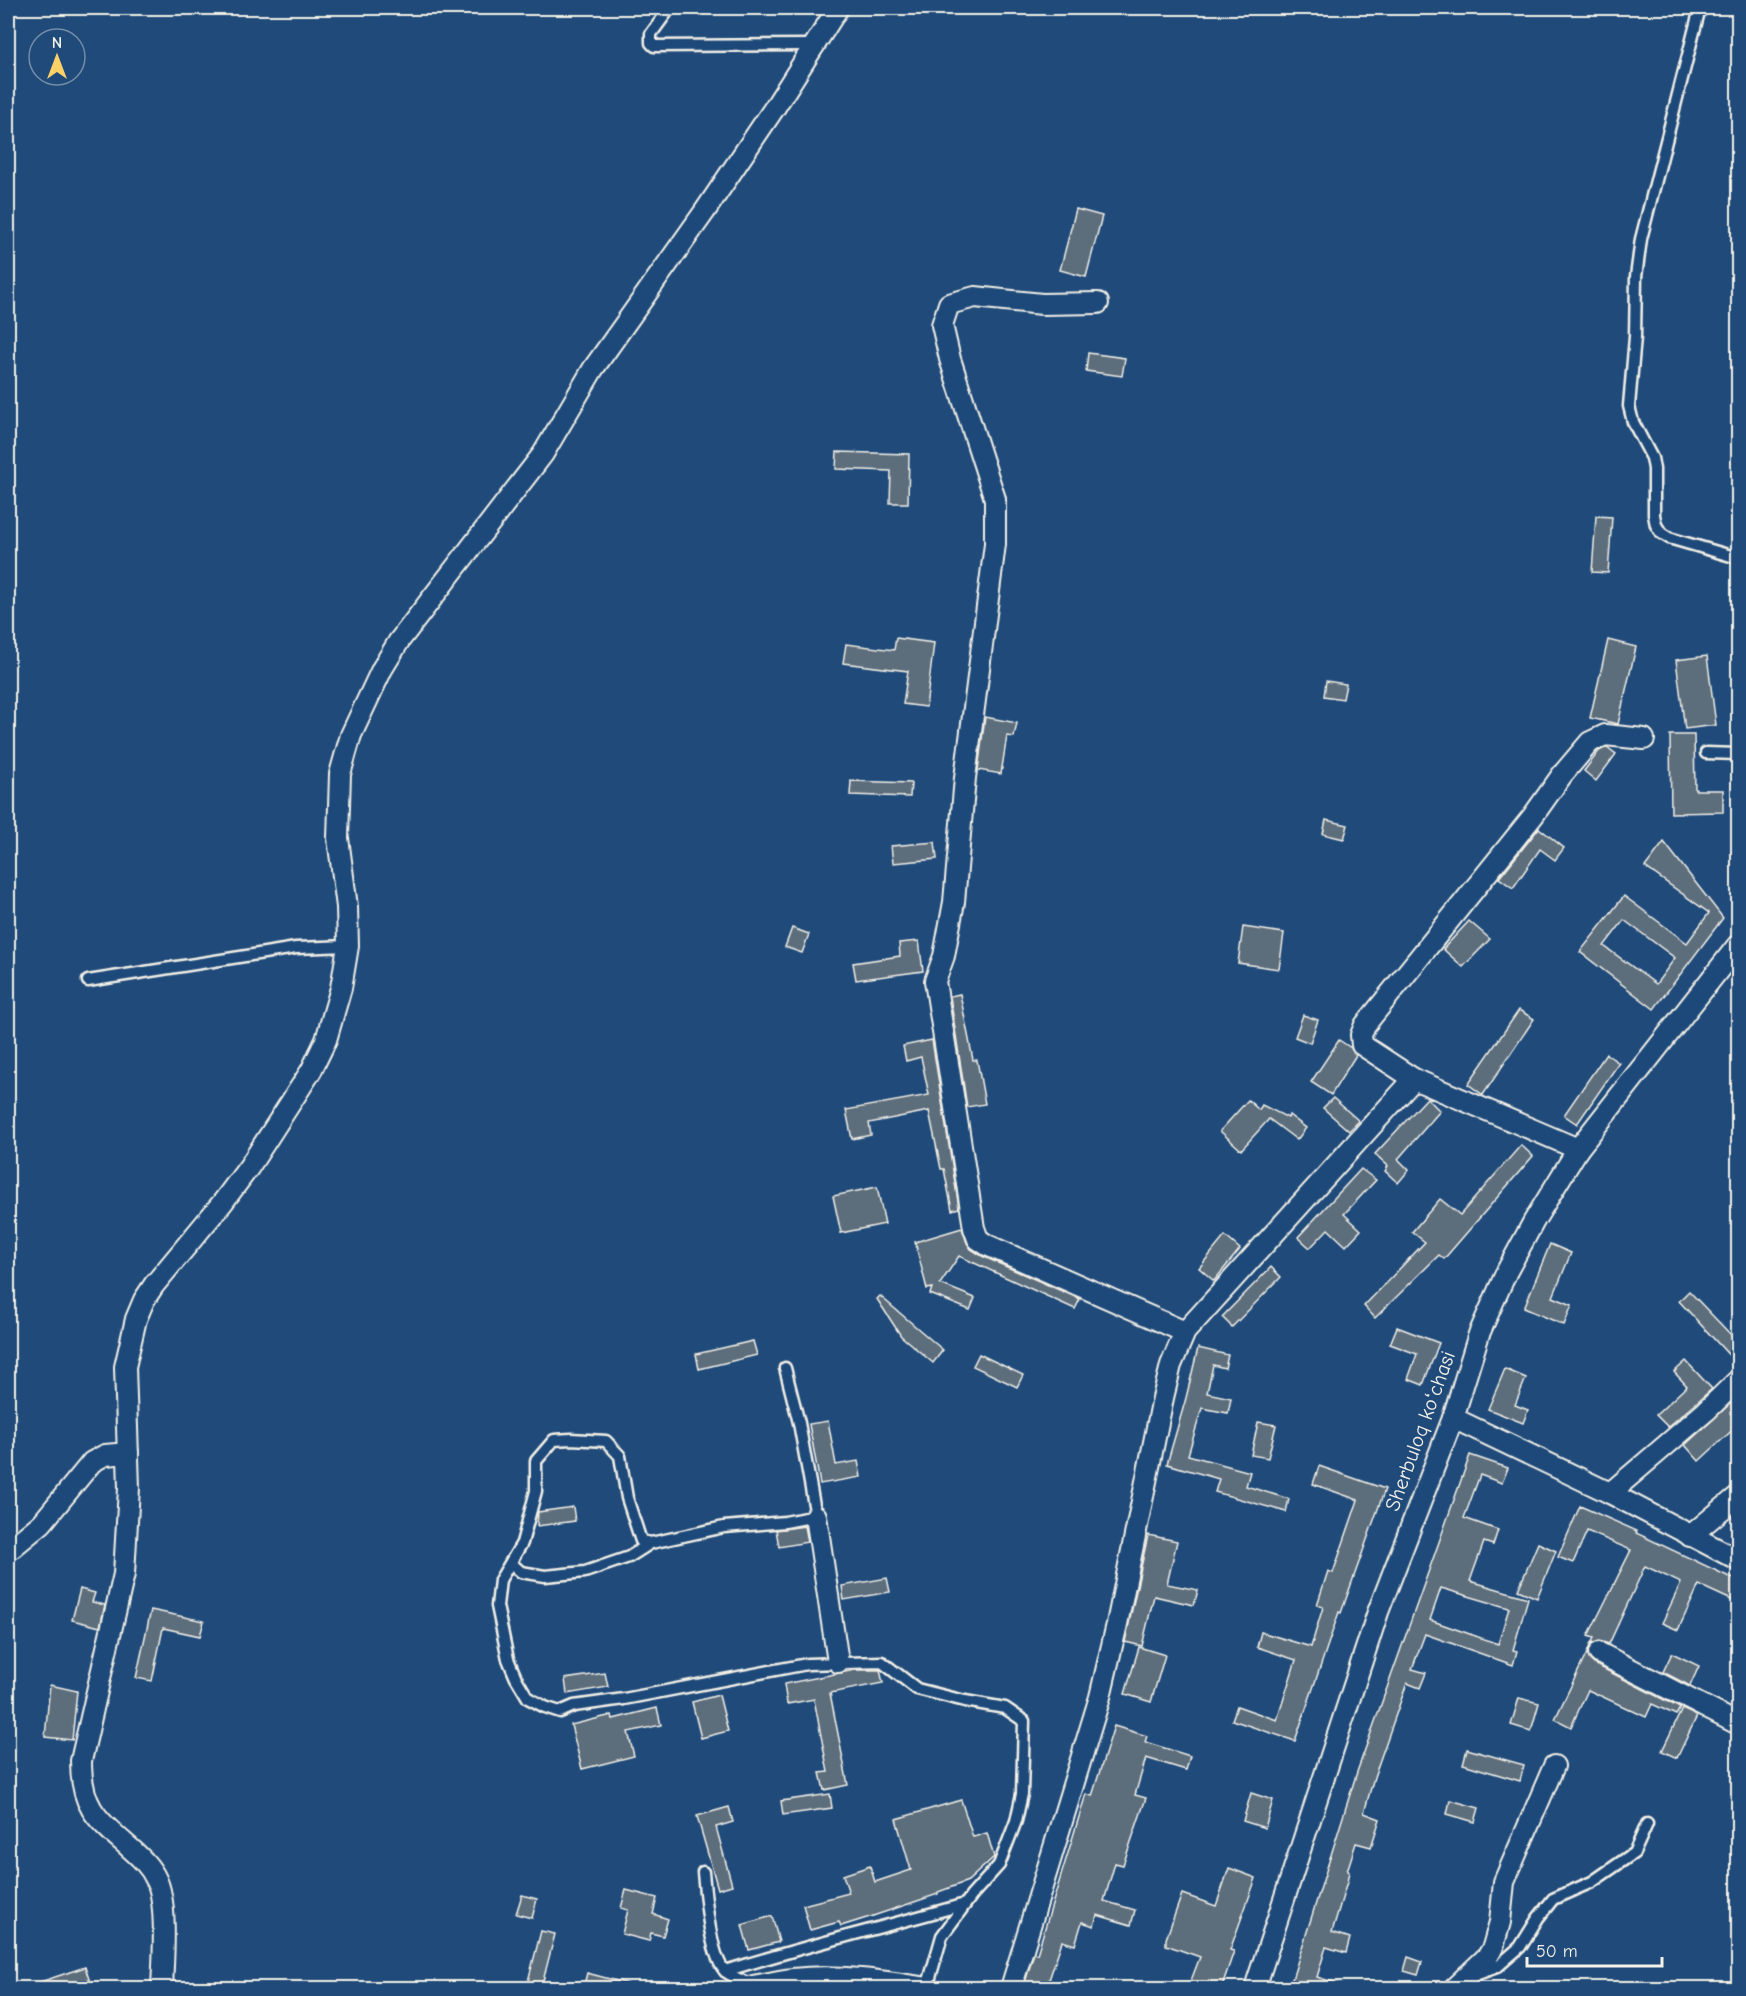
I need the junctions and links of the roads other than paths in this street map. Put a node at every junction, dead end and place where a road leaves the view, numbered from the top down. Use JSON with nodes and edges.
{"nodes":[{"id":1,"x":670,"y":8,"type":"edge"},
{"id":2,"x":838,"y":8,"type":"edge"},
{"id":3,"x":1700,"y":8,"type":"edge"},
{"id":4,"x":814,"y":45,"type":"junction"},
{"id":5,"x":1098,"y":303,"type":"dead end"},
{"id":6,"x":1738,"y":558,"type":"edge"},
{"id":7,"x":1644,"y":739,"type":"dead end"},
{"id":8,"x":1706,"y":753,"type":"dead end"},
{"id":9,"x":1738,"y":754,"type":"edge"},
{"id":10,"x":1738,"y":945,"type":"edge"},
{"id":11,"x":348,"y":946,"type":"junction"},
{"id":12,"x":88,"y":981,"type":"dead end"},
{"id":13,"x":1414,"y":1079,"type":"junction"},
{"id":14,"x":1578,"y":1149,"type":"junction"},
{"id":15,"x":1185,"y":1332,"type":"junction"},
{"id":16,"x":785,"y":1368,"type":"dead end"},
{"id":17,"x":1738,"y":1380,"type":"edge"},
{"id":18,"x":1453,"y":1418,"type":"junction"},
{"id":19,"x":128,"y":1453,"type":"junction"},
{"id":20,"x":1610,"y":1493,"type":"junction"},
{"id":21,"x":1738,"y":1496,"type":"edge"},
{"id":22,"x":816,"y":1516,"type":"junction"},
{"id":23,"x":1690,"y":1536,"type":"junction"},
{"id":24,"x":651,"y":1543,"type":"junction"},
{"id":25,"x":8,"y":1551,"type":"edge"},
{"id":26,"x":1738,"y":1560,"type":"edge"},
{"id":27,"x":511,"y":1563,"type":"junction"},
{"id":28,"x":1599,"y":1653,"type":"dead end"},
{"id":29,"x":838,"y":1662,"type":"junction"},
{"id":30,"x":1738,"y":1724,"type":"edge"},
{"id":31,"x":1554,"y":1766,"type":"dead end"},
{"id":32,"x":1647,"y":1824,"type":"dead end"},
{"id":33,"x":703,"y":1872,"type":"dead end"},
{"id":34,"x":965,"y":1904,"type":"junction"},
{"id":35,"x":725,"y":1971,"type":"junction"},
{"id":36,"x":1460,"y":1983,"type":"edge"},
{"id":37,"x":792,"y":1984,"type":"edge"},
{"id":38,"x":749,"y":1988,"type":"edge"},
{"id":39,"x":162,"y":1989,"type":"edge"},
{"id":40,"x":927,"y":1989,"type":"edge"},
{"id":41,"x":1011,"y":1989,"type":"edge"},
{"id":42,"x":1255,"y":1989,"type":"edge"}],
"edges":[{"from":1,"to":4,"type":"lane"},
{"from":2,"to":4,"type":"street"},
{"from":3,"to":6,"type":"lane"},
{"from":4,"to":11,"type":"street"},
{"from":5,"to":15,"type":"street"},
{"from":7,"to":13,"type":"street"},
{"from":8,"to":9,"type":"lane"},
{"from":10,"to":14,"type":"street","name":"Sherbuloq koʻchasi"},
{"from":11,"to":12,"type":"lane"},
{"from":11,"to":19,"type":"street"},
{"from":13,"to":14,"type":"street"},
{"from":13,"to":15,"type":"street"},
{"from":14,"to":18,"type":"street","name":"Sherbuloq koʻchasi"},
{"from":15,"to":41,"type":"street"},
{"from":16,"to":22,"type":"lane"},
{"from":17,"to":20,"type":"street"},
{"from":18,"to":20,"type":"street"},
{"from":18,"to":42,"type":"street","name":"Sherbuloq koʻchasi"},
{"from":19,"to":25,"type":"street"},
{"from":19,"to":39,"type":"street"},
{"from":20,"to":23,"type":"street"},
{"from":21,"to":23,"type":"street"},
{"from":22,"to":24,"type":"lane"},
{"from":22,"to":29,"type":"street"},
{"from":23,"to":26,"type":"street"},
{"from":24,"to":27,"type":"lane"},
{"from":24,"to":27,"type":"lane"},
{"from":27,"to":29,"type":"lane"},
{"from":28,"to":30,"type":"street"},
{"from":29,"to":34,"type":"lane"},
{"from":31,"to":36,"type":"street"},
{"from":32,"to":36,"type":"lane"},
{"from":33,"to":35,"type":"lane"},
{"from":34,"to":35,"type":"lane"},
{"from":34,"to":40,"type":"lane"},
{"from":35,"to":38,"type":"lane"},
{"from":37,"to":38,"type":"street"},
{"from":37,"to":40,"type":"street"}]}
